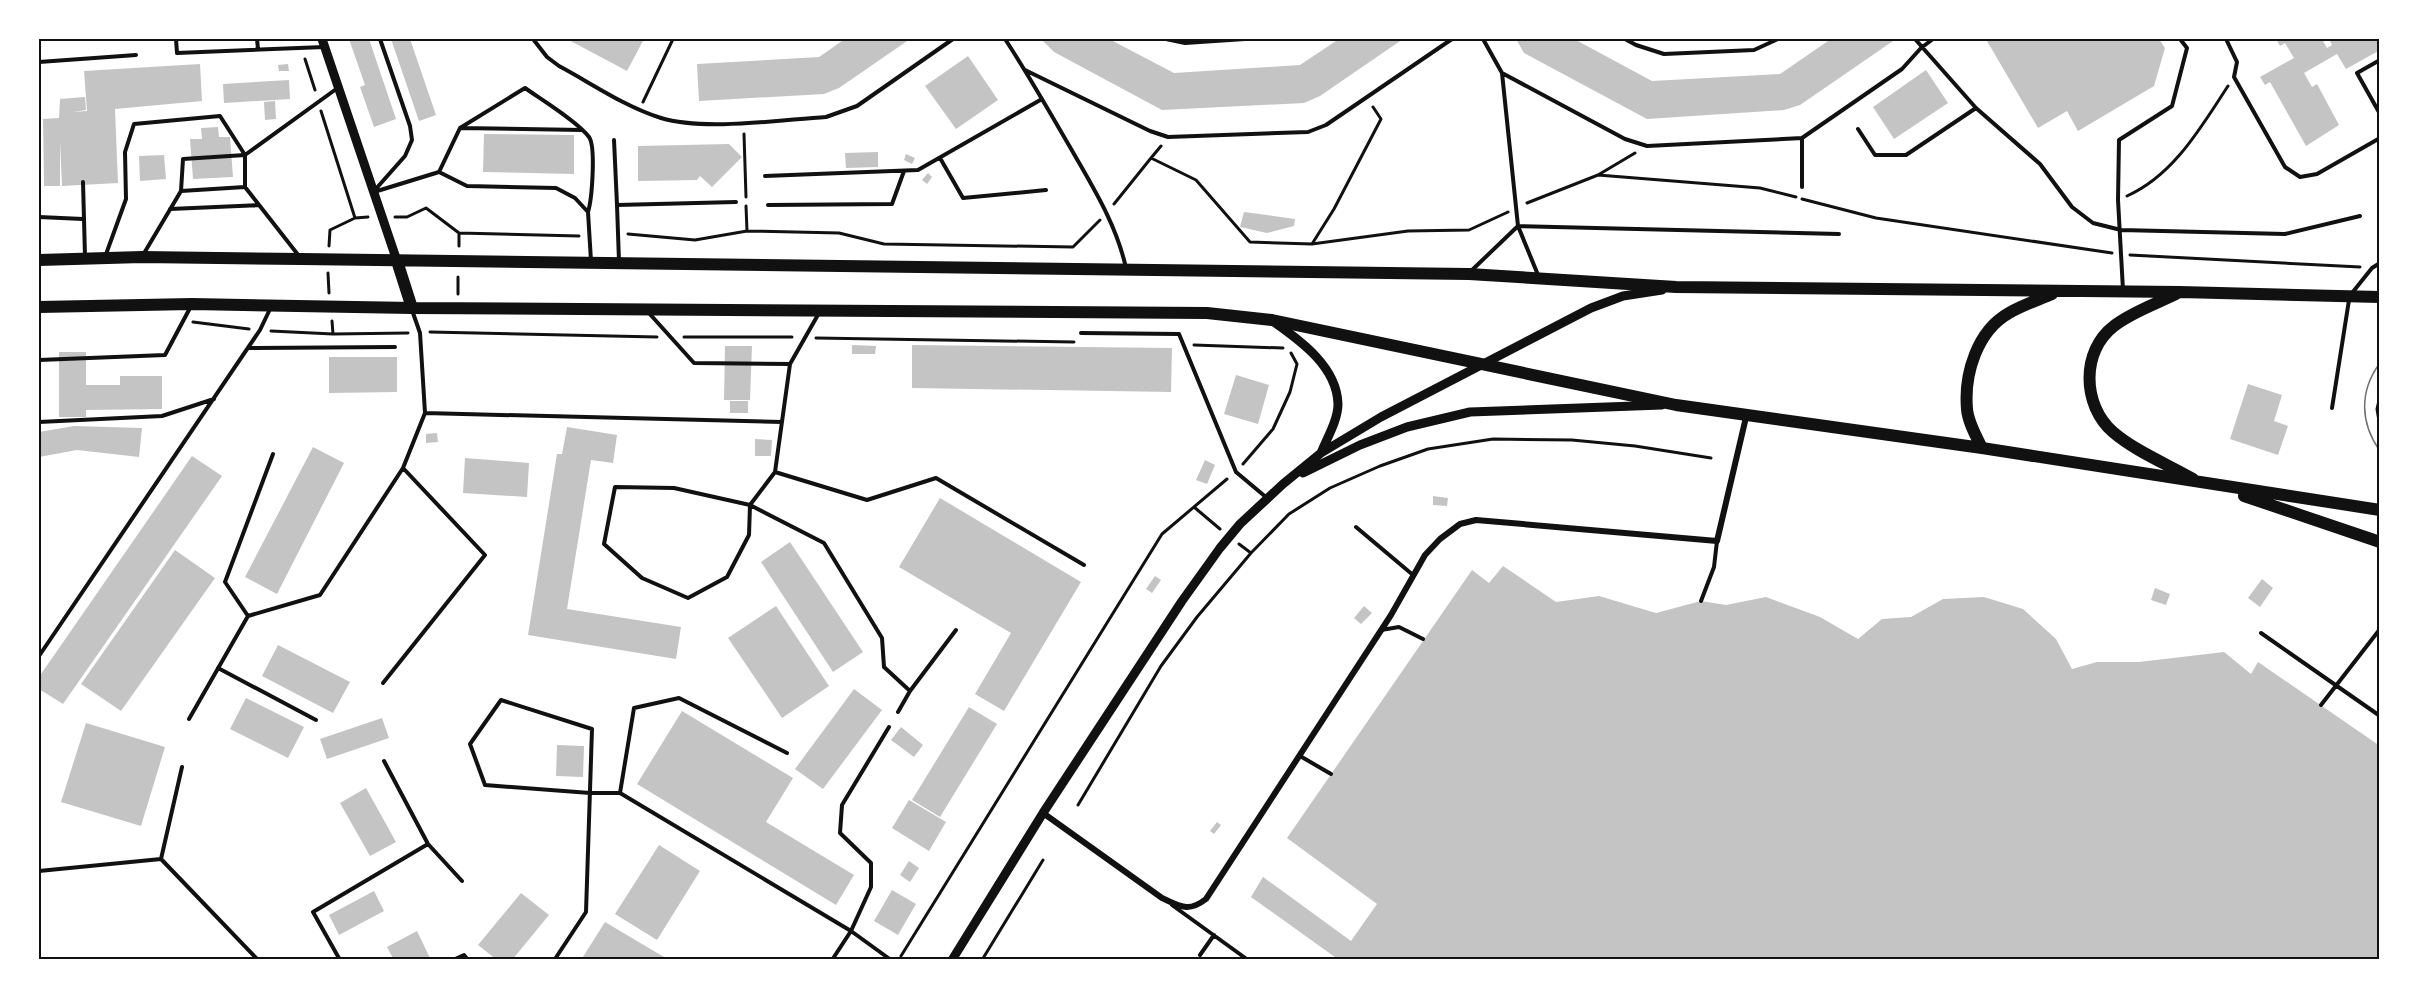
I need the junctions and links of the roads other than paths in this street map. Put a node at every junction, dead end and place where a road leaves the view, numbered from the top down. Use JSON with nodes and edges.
{"nodes":[{"id":1,"x":176,"y":39,"type":"edge"},
{"id":2,"x":256,"y":39,"type":"edge"},
{"id":3,"x":380,"y":39,"type":"edge"},
{"id":4,"x":533,"y":39,"type":"edge"},
{"id":5,"x":953,"y":39,"type":"edge"},
{"id":6,"x":1005,"y":39,"type":"edge"},
{"id":7,"x":1166,"y":39,"type":"edge"},
{"id":8,"x":1245,"y":39,"type":"edge"},
{"id":9,"x":1452,"y":39,"type":"edge"},
{"id":10,"x":1483,"y":39,"type":"edge"},
{"id":11,"x":1625,"y":39,"type":"edge"},
{"id":12,"x":1778,"y":39,"type":"edge"},
{"id":13,"x":1915,"y":39,"type":"edge"},
{"id":14,"x":1933,"y":39,"type":"edge"},
{"id":15,"x":2181,"y":39,"type":"edge"},
{"id":16,"x":2226,"y":39,"type":"edge"},
{"id":17,"x":324,"y":43,"type":"edge"},
{"id":18,"x":1921,"y":48,"type":"junction"},
{"id":19,"x":258,"y":49,"type":"junction"},
{"id":20,"x":136,"y":55,"type":"dead end"},
{"id":21,"x":2380,"y":60,"type":"edge"},
{"id":22,"x":39,"y":62,"type":"edge"},
{"id":23,"x":1025,"y":69,"type":"junction"},
{"id":24,"x":1502,"y":73,"type":"junction"},
{"id":25,"x":339,"y":87,"type":"junction"},
{"id":26,"x":1042,"y":99,"type":"junction"},
{"id":27,"x":1976,"y":108,"type":"junction"},
{"id":28,"x":2380,"y":114,"type":"edge"},
{"id":29,"x":460,"y":128,"type":"junction"},
{"id":30,"x":1858,"y":129,"type":"dead end"},
{"id":31,"x":583,"y":130,"type":"junction"},
{"id":32,"x":1802,"y":138,"type":"junction"},
{"id":33,"x":2380,"y":138,"type":"edge"},
{"id":34,"x":614,"y":140,"type":"dead end"},
{"id":35,"x":245,"y":155,"type":"junction"},
{"id":36,"x":940,"y":158,"type":"junction"},
{"id":37,"x":904,"y":171,"type":"junction"},
{"id":38,"x":439,"y":172,"type":"junction"},
{"id":39,"x":765,"y":176,"type":"dead end"},
{"id":40,"x":83,"y":182,"type":"dead end"},
{"id":41,"x":244,"y":187,"type":"junction"},
{"id":42,"x":1802,"y":187,"type":"dead end"},
{"id":43,"x":1046,"y":190,"type":"dead end"},
{"id":44,"x":181,"y":191,"type":"junction"},
{"id":45,"x":374,"y":192,"type":"junction"},
{"id":46,"x":736,"y":202,"type":"dead end"},
{"id":47,"x":259,"y":205,"type":"junction"},
{"id":48,"x":617,"y":205,"type":"junction"},
{"id":49,"x":768,"y":206,"type":"dead end"},
{"id":50,"x":170,"y":209,"type":"junction"},
{"id":51,"x":588,"y":212,"type":"junction"},
{"id":52,"x":2360,"y":216,"type":"dead end"},
{"id":53,"x":39,"y":217,"type":"edge"},
{"id":54,"x":83,"y":219,"type":"junction"},
{"id":55,"x":1518,"y":226,"type":"junction"},
{"id":56,"x":2121,"y":230,"type":"junction"},
{"id":57,"x":1839,"y":234,"type":"dead end"},
{"id":58,"x":142,"y":257,"type":"junction"},
{"id":59,"x":105,"y":258,"type":"junction"},
{"id":60,"x":85,"y":259,"type":"junction"},
{"id":61,"x":301,"y":259,"type":"junction"},
{"id":62,"x":39,"y":260,"type":"edge"},
{"id":63,"x":397,"y":261,"type":"junction"},
{"id":64,"x":2380,"y":263,"type":"edge"},
{"id":65,"x":591,"y":264,"type":"junction"},
{"id":66,"x":619,"y":264,"type":"junction"},
{"id":67,"x":1127,"y":271,"type":"junction"},
{"id":68,"x":1469,"y":274,"type":"junction"},
{"id":69,"x":1540,"y":278,"type":"junction"},
{"id":70,"x":1676,"y":287,"type":"junction"},
{"id":71,"x":2180,"y":292,"type":"junction"},
{"id":72,"x":2056,"y":293,"type":"junction"},
{"id":73,"x":2123,"y":294,"type":"junction"},
{"id":74,"x":2350,"y":297,"type":"junction"},
{"id":75,"x":2380,"y":297,"type":"edge"},
{"id":76,"x":192,"y":304,"type":"junction"},
{"id":77,"x":272,"y":306,"type":"junction"},
{"id":78,"x":39,"y":307,"type":"edge"},
{"id":79,"x":412,"y":309,"type":"junction"},
{"id":80,"x":646,"y":309,"type":"junction"},
{"id":81,"x":821,"y":310,"type":"junction"},
{"id":82,"x":1272,"y":320,"type":"junction"},
{"id":83,"x":1081,"y":333,"type":"dead end"},
{"id":84,"x":395,"y":347,"type":"dead end"},
{"id":85,"x":248,"y":348,"type":"junction"},
{"id":86,"x":39,"y":360,"type":"edge"},
{"id":87,"x":1484,"y":363,"type":"junction"},
{"id":88,"x":790,"y":364,"type":"junction"},
{"id":89,"x":214,"y":398,"type":"junction"},
{"id":90,"x":1676,"y":405,"type":"junction"},
{"id":91,"x":2332,"y":408,"type":"dead end"},
{"id":92,"x":425,"y":413,"type":"junction"},
{"id":93,"x":1747,"y":413,"type":"junction"},
{"id":94,"x":39,"y":422,"type":"edge"},
{"id":95,"x":782,"y":422,"type":"junction"},
{"id":96,"x":1982,"y":448,"type":"junction"},
{"id":97,"x":1322,"y":453,"type":"junction"},
{"id":98,"x":273,"y":454,"type":"dead end"},
{"id":99,"x":404,"y":468,"type":"junction"},
{"id":100,"x":775,"y":472,"type":"junction"},
{"id":101,"x":2199,"y":482,"type":"junction"},
{"id":102,"x":1283,"y":484,"type":"junction"},
{"id":103,"x":2214,"y":485,"type":"junction"},
{"id":104,"x":1268,"y":498,"type":"junction"},
{"id":105,"x":750,"y":505,"type":"junction"},
{"id":106,"x":2380,"y":510,"type":"edge"},
{"id":107,"x":1356,"y":527,"type":"dead end"},
{"id":108,"x":1717,"y":541,"type":"junction"},
{"id":109,"x":2380,"y":542,"type":"edge"},
{"id":110,"x":1084,"y":565,"type":"dead end"},
{"id":111,"x":1414,"y":575,"type":"junction"},
{"id":112,"x":1701,"y":601,"type":"dead end"},
{"id":113,"x":248,"y":616,"type":"junction"},
{"id":114,"x":2380,"y":629,"type":"edge"},
{"id":115,"x":956,"y":630,"type":"dead end"},
{"id":116,"x":1381,"y":630,"type":"junction"},
{"id":117,"x":2261,"y":633,"type":"dead end"},
{"id":118,"x":1423,"y":639,"type":"dead end"},
{"id":119,"x":39,"y":656,"type":"edge"},
{"id":120,"x":218,"y":668,"type":"junction"},
{"id":121,"x":383,"y":683,"type":"dead end"},
{"id":122,"x":2336,"y":686,"type":"junction"},
{"id":123,"x":910,"y":691,"type":"junction"},
{"id":124,"x":2321,"y":705,"type":"dead end"},
{"id":125,"x":898,"y":712,"type":"dead end"},
{"id":126,"x":2380,"y":716,"type":"edge"},
{"id":127,"x":189,"y":718,"type":"dead end"},
{"id":128,"x":316,"y":720,"type":"dead end"},
{"id":129,"x":889,"y":727,"type":"dead end"},
{"id":130,"x":787,"y":753,"type":"dead end"},
{"id":131,"x":1299,"y":755,"type":"junction"},
{"id":132,"x":384,"y":761,"type":"dead end"},
{"id":133,"x":182,"y":767,"type":"dead end"},
{"id":134,"x":1331,"y":774,"type":"dead end"},
{"id":135,"x":590,"y":793,"type":"junction"},
{"id":136,"x":620,"y":793,"type":"junction"},
{"id":137,"x":1043,"y":813,"type":"junction"},
{"id":138,"x":428,"y":844,"type":"junction"},
{"id":139,"x":161,"y":859,"type":"junction"},
{"id":140,"x":39,"y":870,"type":"edge"},
{"id":141,"x":462,"y":881,"type":"dead end"},
{"id":142,"x":1162,"y":898,"type":"junction"},
{"id":143,"x":851,"y":931,"type":"junction"},
{"id":144,"x":1214,"y":935,"type":"junction"},
{"id":145,"x":1200,"y":955,"type":"dead end"},
{"id":146,"x":555,"y":959,"type":"edge"},
{"id":147,"x":258,"y":960,"type":"edge"},
{"id":148,"x":340,"y":960,"type":"edge"},
{"id":149,"x":453,"y":960,"type":"edge"},
{"id":150,"x":468,"y":960,"type":"edge"},
{"id":151,"x":832,"y":960,"type":"edge"},
{"id":152,"x":891,"y":960,"type":"edge"},
{"id":153,"x":952,"y":960,"type":"edge"},
{"id":154,"x":1248,"y":960,"type":"edge"}],
"edges":[{"from":1,"to":19,"type":"lane"},
{"from":2,"to":19,"type":"lane"},
{"from":3,"to":45,"type":"lane"},
{"from":4,"to":5,"type":"lane"},
{"from":6,"to":23,"type":"lane"},
{"from":7,"to":8,"type":"lane"},
{"from":9,"to":23,"type":"lane"},
{"from":10,"to":24,"type":"lane"},
{"from":11,"to":12,"type":"lane"},
{"from":13,"to":18,"type":"lane"},
{"from":14,"to":18,"type":"lane"},
{"from":15,"to":56,"type":"lane"},
{"from":16,"to":33,"type":"lane"},
{"from":17,"to":19,"type":"lane"},
{"from":17,"to":25,"type":"street"},
{"from":18,"to":27,"type":"lane"},
{"from":18,"to":32,"type":"lane"},
{"from":20,"to":22,"type":"lane"},
{"from":21,"to":28,"type":"lane"},
{"from":23,"to":26,"type":"lane"},
{"from":24,"to":32,"type":"lane"},
{"from":24,"to":55,"type":"lane"},
{"from":25,"to":35,"type":"lane"},
{"from":25,"to":45,"type":"street"},
{"from":26,"to":36,"type":"lane"},
{"from":26,"to":67,"type":"lane"},
{"from":27,"to":30,"type":"lane"},
{"from":27,"to":56,"type":"lane"},
{"from":29,"to":31,"type":"lane"},
{"from":29,"to":31,"type":"lane"},
{"from":29,"to":38,"type":"lane"},
{"from":31,"to":51,"type":"lane"},
{"from":32,"to":42,"type":"lane"},
{"from":34,"to":48,"type":"lane"},
{"from":35,"to":41,"type":"lane"},
{"from":35,"to":44,"type":"lane"},
{"from":35,"to":59,"type":"lane"},
{"from":36,"to":37,"type":"lane"},
{"from":36,"to":43,"type":"lane"},
{"from":37,"to":39,"type":"lane"},
{"from":37,"to":49,"type":"lane"},
{"from":38,"to":45,"type":"lane"},
{"from":38,"to":51,"type":"lane"},
{"from":40,"to":54,"type":"lane"},
{"from":41,"to":44,"type":"lane"},
{"from":41,"to":47,"type":"lane"},
{"from":44,"to":50,"type":"lane"},
{"from":45,"to":63,"type":"street"},
{"from":46,"to":48,"type":"lane"},
{"from":47,"to":50,"type":"lane"},
{"from":47,"to":61,"type":"lane"},
{"from":48,"to":66,"type":"lane"},
{"from":50,"to":58,"type":"lane"},
{"from":51,"to":65,"type":"lane"},
{"from":52,"to":56,"type":"lane"},
{"from":53,"to":54,"type":"lane"},
{"from":54,"to":60,"type":"lane"},
{"from":55,"to":57,"type":"lane"},
{"from":55,"to":68,"type":"lane"},
{"from":55,"to":69,"type":"lane"},
{"from":56,"to":73,"type":"lane"},
{"from":58,"to":59,"type":"main road"},
{"from":58,"to":61,"type":"main road"},
{"from":59,"to":60,"type":"main road"},
{"from":60,"to":62,"type":"main road"},
{"from":61,"to":63,"type":"main road"},
{"from":63,"to":65,"type":"main road"},
{"from":63,"to":79,"type":"main road"},
{"from":64,"to":74,"type":"lane"},
{"from":65,"to":66,"type":"main road"},
{"from":66,"to":67,"type":"main road"},
{"from":67,"to":68,"type":"main road"},
{"from":68,"to":69,"type":"main road"},
{"from":69,"to":70,"type":"main road"},
{"from":70,"to":72,"type":"main road"},
{"from":70,"to":87,"type":"street"},
{"from":71,"to":73,"type":"main road"},
{"from":71,"to":74,"type":"main road"},
{"from":71,"to":101,"type":"main road"},
{"from":72,"to":73,"type":"main road"},
{"from":72,"to":96,"type":"main road"},
{"from":74,"to":75,"type":"main road"},
{"from":74,"to":91,"type":"lane"},
{"from":76,"to":77,"type":"main road"},
{"from":76,"to":78,"type":"main road"},
{"from":76,"to":86,"type":"lane"},
{"from":77,"to":79,"type":"main road"},
{"from":77,"to":85,"type":"lane"},
{"from":79,"to":80,"type":"main road"},
{"from":79,"to":92,"type":"lane"},
{"from":80,"to":81,"type":"main road"},
{"from":80,"to":88,"type":"lane"},
{"from":81,"to":82,"type":"main road"},
{"from":81,"to":88,"type":"lane"},
{"from":82,"to":87,"type":"main road"},
{"from":82,"to":97,"type":"street"},
{"from":83,"to":104,"type":"lane"},
{"from":84,"to":85,"type":"lane"},
{"from":85,"to":89,"type":"lane"},
{"from":87,"to":90,"type":"main road"},
{"from":87,"to":97,"type":"street"},
{"from":88,"to":95,"type":"lane"},
{"from":89,"to":94,"type":"lane"},
{"from":89,"to":119,"type":"lane"},
{"from":90,"to":93,"type":"main road"},
{"from":90,"to":102,"type":"street"},
{"from":92,"to":95,"type":"lane"},
{"from":92,"to":99,"type":"lane"},
{"from":93,"to":96,"type":"main road"},
{"from":93,"to":108,"type":"street"},
{"from":95,"to":100,"type":"lane"},
{"from":96,"to":101,"type":"main road"},
{"from":97,"to":102,"type":"street"},
{"from":98,"to":113,"type":"lane"},
{"from":99,"to":113,"type":"lane"},
{"from":99,"to":121,"type":"lane"},
{"from":100,"to":105,"type":"lane"},
{"from":100,"to":110,"type":"lane"},
{"from":101,"to":103,"type":"main road"},
{"from":102,"to":104,"type":"street"},
{"from":103,"to":106,"type":"main road"},
{"from":103,"to":109,"type":"main road"},
{"from":104,"to":137,"type":"street"},
{"from":105,"to":105,"type":"lane"},
{"from":105,"to":123,"type":"lane"},
{"from":107,"to":111,"type":"lane"},
{"from":108,"to":111,"type":"street"},
{"from":108,"to":112,"type":"lane"},
{"from":111,"to":116,"type":"street"},
{"from":113,"to":120,"type":"lane"},
{"from":114,"to":122,"type":"lane"},
{"from":115,"to":123,"type":"lane"},
{"from":116,"to":118,"type":"lane"},
{"from":116,"to":131,"type":"street"},
{"from":117,"to":122,"type":"lane"},
{"from":120,"to":127,"type":"lane"},
{"from":120,"to":128,"type":"lane"},
{"from":122,"to":124,"type":"lane"},
{"from":122,"to":126,"type":"lane"},
{"from":123,"to":125,"type":"lane"},
{"from":129,"to":143,"type":"lane"},
{"from":130,"to":136,"type":"lane"},
{"from":131,"to":134,"type":"lane"},
{"from":131,"to":142,"type":"street"},
{"from":132,"to":138,"type":"lane"},
{"from":133,"to":139,"type":"lane"},
{"from":135,"to":135,"type":"lane"},
{"from":135,"to":136,"type":"lane"},
{"from":135,"to":146,"type":"lane"},
{"from":136,"to":143,"type":"lane"},
{"from":137,"to":142,"type":"street"},
{"from":137,"to":153,"type":"street"},
{"from":138,"to":141,"type":"lane"},
{"from":138,"to":148,"type":"lane"},
{"from":139,"to":140,"type":"lane"},
{"from":139,"to":147,"type":"lane"},
{"from":142,"to":144,"type":"lane"},
{"from":143,"to":151,"type":"lane"},
{"from":143,"to":152,"type":"lane"},
{"from":144,"to":145,"type":"lane"},
{"from":144,"to":154,"type":"lane"},
{"from":149,"to":150,"type":"lane"}]}
